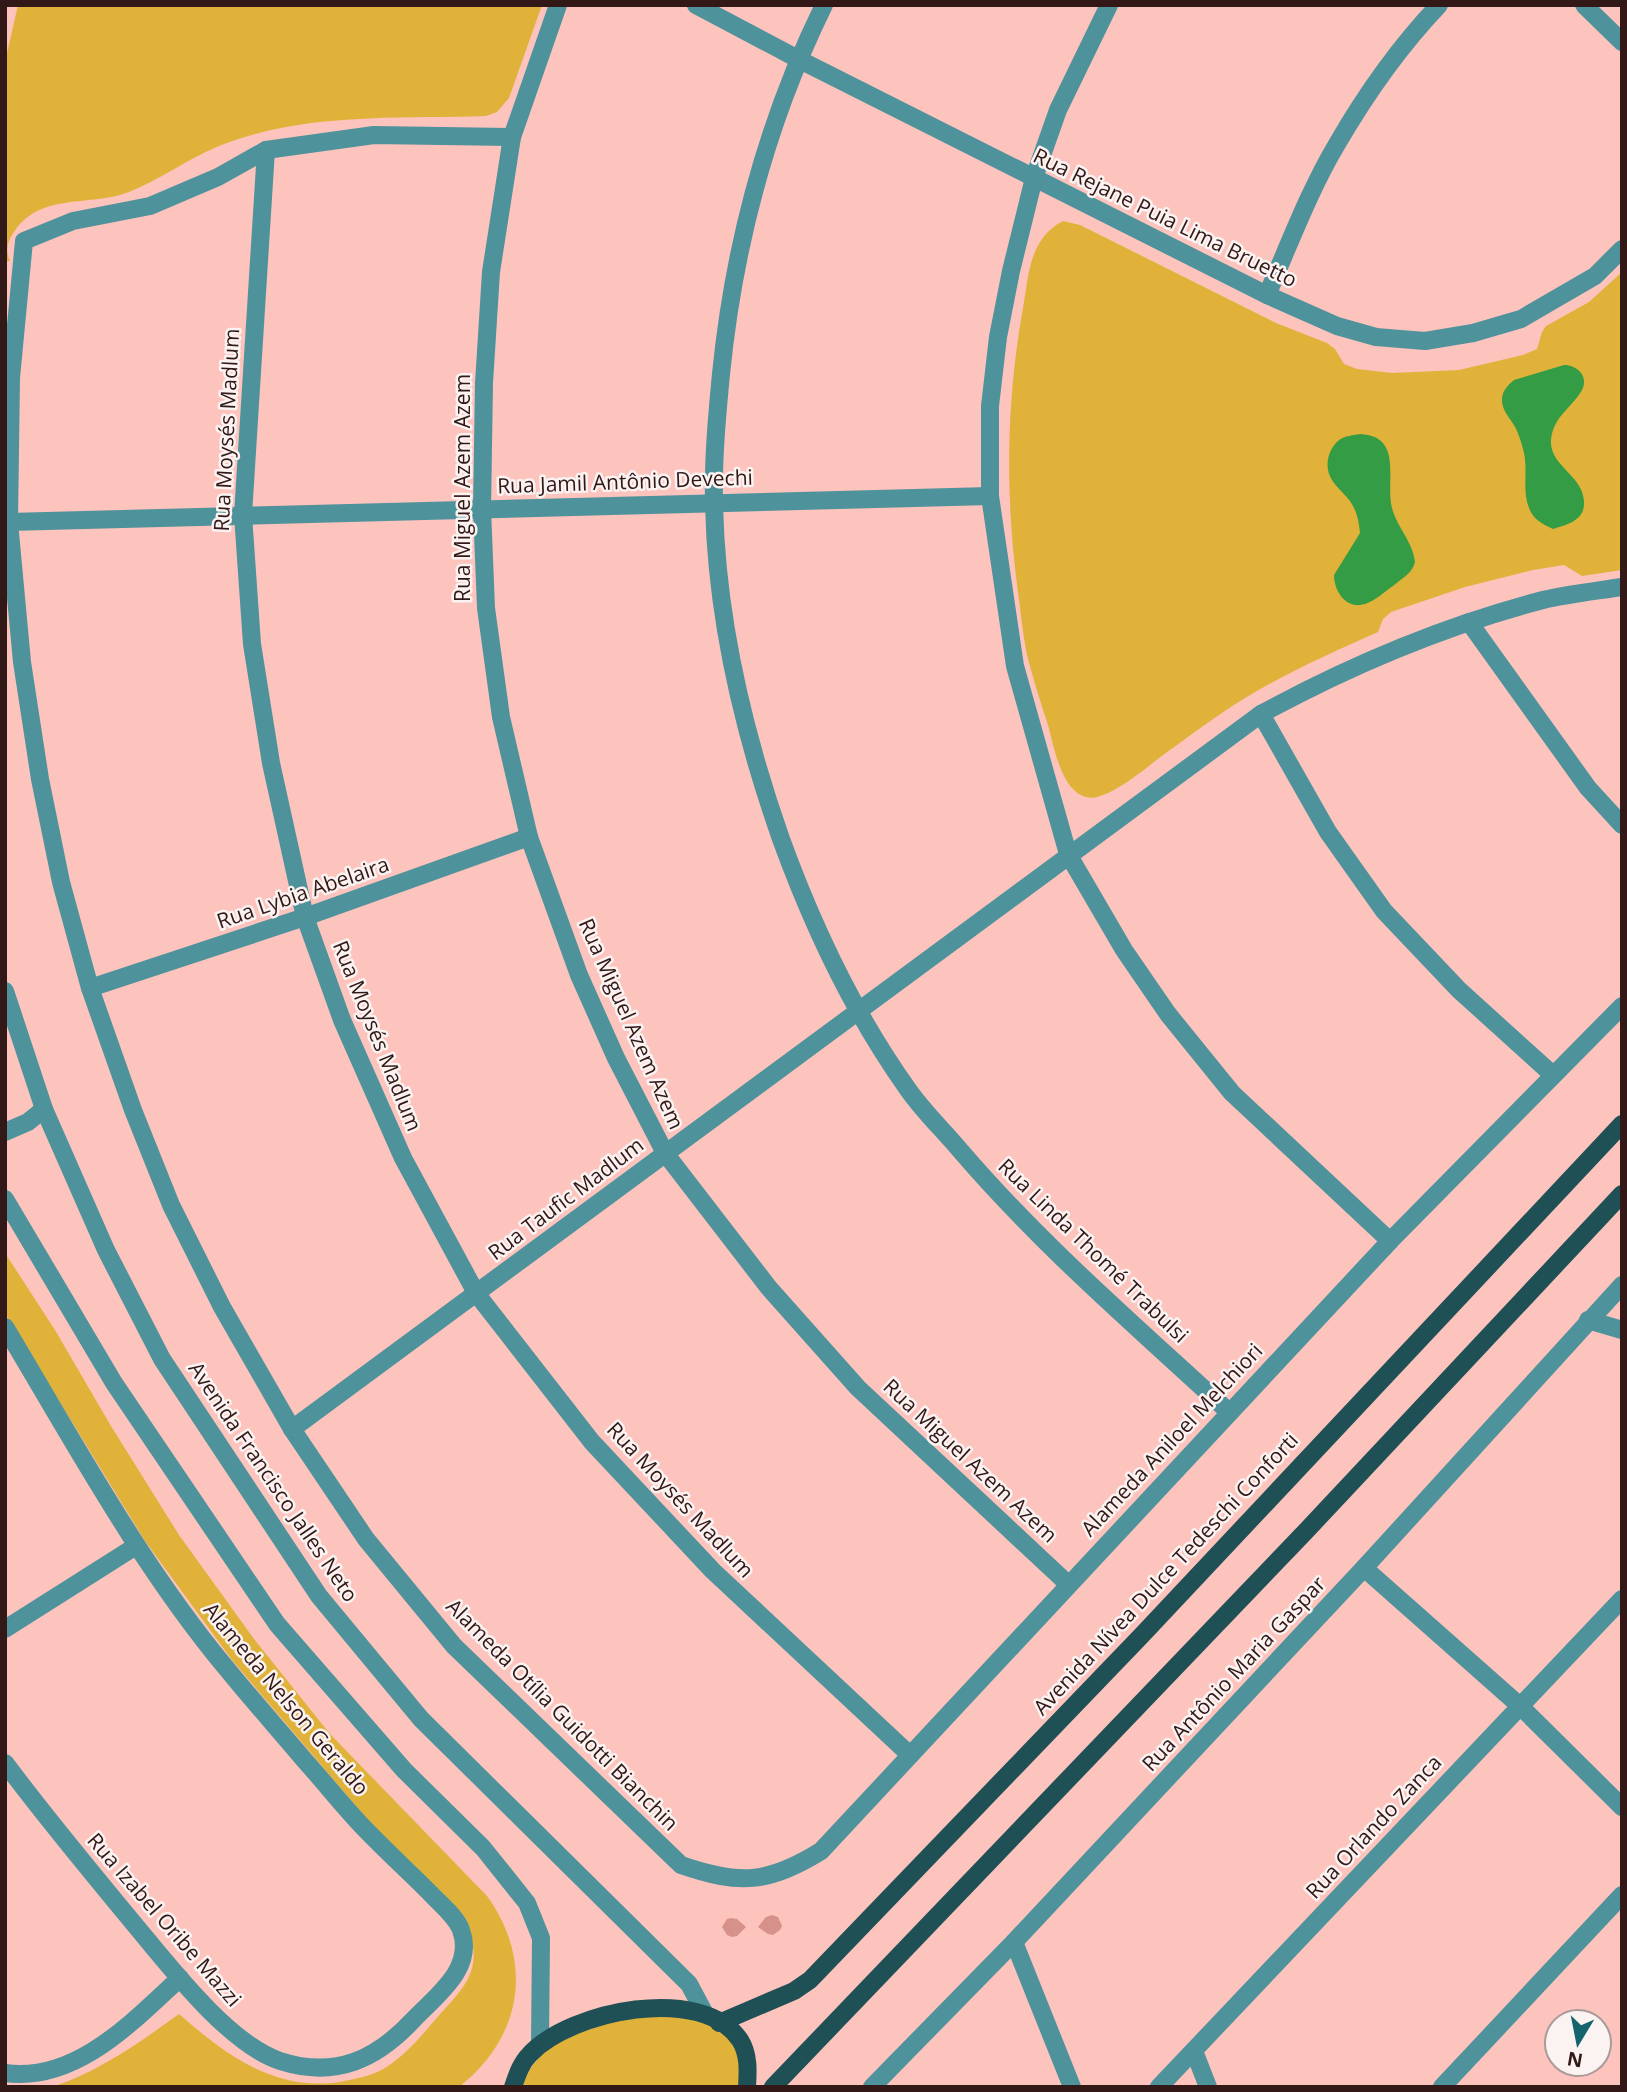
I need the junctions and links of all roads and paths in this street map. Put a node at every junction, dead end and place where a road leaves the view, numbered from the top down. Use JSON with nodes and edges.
{"nodes":[{"id":1,"x":558,"y":5,"type":"edge"},
{"id":2,"x":696,"y":5,"type":"edge"},
{"id":3,"x":824,"y":5,"type":"edge"},
{"id":4,"x":1109,"y":5,"type":"edge"},
{"id":5,"x":1439,"y":5,"type":"edge"},
{"id":6,"x":1584,"y":5,"type":"edge"},
{"id":7,"x":1622,"y":42,"type":"edge"},
{"id":8,"x":798,"y":59,"type":"junction"},
{"id":9,"x":512,"y":137,"type":"junction"},
{"id":10,"x":266,"y":150,"type":"junction"},
{"id":11,"x":1034,"y":178,"type":"junction"},
{"id":12,"x":1622,"y":249,"type":"edge"},
{"id":13,"x":1267,"y":295,"type":"junction"},
{"id":14,"x":990,"y":496,"type":"junction"},
{"id":15,"x":713,"y":502,"type":"junction"},
{"id":16,"x":482,"y":509,"type":"junction"},
{"id":17,"x":243,"y":515,"type":"junction"},
{"id":18,"x":9,"y":522,"type":"junction"},
{"id":19,"x":1622,"y":587,"type":"edge"},
{"id":20,"x":1469,"y":622,"type":"junction"},
{"id":21,"x":1261,"y":714,"type":"junction"},
{"id":22,"x":1622,"y":825,"type":"edge"},
{"id":23,"x":529,"y":837,"type":"junction"},
{"id":24,"x":1068,"y":854,"type":"junction"},
{"id":25,"x":306,"y":917,"type":"junction"},
{"id":26,"x":90,"y":988,"type":"junction"},
{"id":27,"x":5,"y":991,"type":"edge"},
{"id":28,"x":1622,"y":1006,"type":"edge"},
{"id":29,"x":857,"y":1011,"type":"junction"},
{"id":30,"x":1553,"y":1075,"type":"junction"},
{"id":31,"x":44,"y":1109,"type":"junction"},
{"id":32,"x":1622,"y":1124,"type":"edge"},
{"id":33,"x":5,"y":1132,"type":"edge"},
{"id":34,"x":665,"y":1153,"type":"junction"},
{"id":35,"x":1622,"y":1194,"type":"edge"},
{"id":36,"x":5,"y":1199,"type":"edge"},
{"id":37,"x":1390,"y":1241,"type":"junction"},
{"id":38,"x":1622,"y":1285,"type":"edge"},
{"id":39,"x":476,"y":1293,"type":"junction"},
{"id":40,"x":1588,"y":1320,"type":"junction"},
{"id":41,"x":5,"y":1327,"type":"edge"},
{"id":42,"x":1622,"y":1330,"type":"edge"},
{"id":43,"x":1229,"y":1412,"type":"junction"},
{"id":44,"x":292,"y":1429,"type":"junction"},
{"id":45,"x":136,"y":1546,"type":"junction"},
{"id":46,"x":1364,"y":1568,"type":"junction"},
{"id":47,"x":1068,"y":1584,"type":"junction"},
{"id":48,"x":1622,"y":1599,"type":"edge"},
{"id":49,"x":5,"y":1629,"type":"edge"},
{"id":50,"x":1520,"y":1706,"type":"junction"},
{"id":51,"x":910,"y":1755,"type":"junction"},
{"id":52,"x":5,"y":1763,"type":"edge"},
{"id":53,"x":1622,"y":1807,"type":"edge"},
{"id":54,"x":741,"y":1879,"type":"joint"},
{"id":55,"x":1622,"y":1895,"type":"edge"},
{"id":56,"x":1014,"y":1942,"type":"junction"},
{"id":57,"x":180,"y":1978,"type":"junction"},
{"id":58,"x":712,"y":2019,"type":"junction"},
{"id":59,"x":394,"y":2040,"type":"joint"},
{"id":60,"x":540,"y":2044,"type":"junction"},
{"id":61,"x":1194,"y":2051,"type":"junction"},
{"id":62,"x":5,"y":2073,"type":"edge"},
{"id":63,"x":513,"y":2087,"type":"edge"},
{"id":64,"x":747,"y":2087,"type":"edge"},
{"id":65,"x":773,"y":2087,"type":"edge"},
{"id":66,"x":872,"y":2087,"type":"edge"},
{"id":67,"x":1072,"y":2087,"type":"edge"},
{"id":68,"x":1159,"y":2087,"type":"edge"},
{"id":69,"x":1208,"y":2087,"type":"edge"},
{"id":70,"x":1443,"y":2087,"type":"edge"}],
"edges":[{"from":1,"to":9,"type":"street","name":"Rua Miguel Azem Azem"},
{"from":2,"to":8,"type":"street","name":"Rua Rejane Puia Lima Bruetto"},
{"from":3,"to":8,"type":"street","name":"Rua Linda Thomé Trabulsi"},
{"from":4,"to":11,"type":"street"},
{"from":5,"to":13,"type":"street"},
{"from":6,"to":7,"type":"street"},
{"from":8,"to":11,"type":"street","name":"Rua Rejane Puia Lima Bruetto"},
{"from":8,"to":15,"type":"street","name":"Rua Linda Thomé Trabulsi"},
{"from":9,"to":10,"type":"street"},
{"from":9,"to":16,"type":"street","name":"Rua Miguel Azem Azem"},
{"from":10,"to":17,"type":"street","name":"Rua Moysés Madlum"},
{"from":10,"to":18,"type":"street","name":"Alameda Otília Guidotti Bianchin"},
{"from":11,"to":13,"type":"street","name":"Rua Rejane Puia Lima Bruetto"},
{"from":11,"to":14,"type":"street"},
{"from":12,"to":13,"type":"street","name":"Rua Rejane Puia Lima Bruetto"},
{"from":14,"to":15,"type":"street","name":"Rua Jamil Antônio Devechi"},
{"from":14,"to":24,"type":"street"},
{"from":15,"to":16,"type":"street","name":"Rua Jamil Antônio Devechi"},
{"from":15,"to":29,"type":"street","name":"Rua Linda Thomé Trabulsi"},
{"from":16,"to":17,"type":"street","name":"Rua Jamil Antônio Devechi"},
{"from":16,"to":23,"type":"street","name":"Rua Miguel Azem Azem"},
{"from":17,"to":18,"type":"street","name":"Rua Jamil Antônio Devechi"},
{"from":17,"to":25,"type":"street","name":"Rua Moysés Madlum"},
{"from":18,"to":26,"type":"street","name":"Alameda Otília Guidotti Bianchin"},
{"from":19,"to":20,"type":"street","name":"Rua Taufic Madlum"},
{"from":20,"to":21,"type":"street","name":"Rua Taufic Madlum"},
{"from":20,"to":22,"type":"street"},
{"from":21,"to":24,"type":"street","name":"Rua Taufic Madlum"},
{"from":21,"to":30,"type":"street"},
{"from":23,"to":25,"type":"street","name":"Rua Lybia Abelaira"},
{"from":23,"to":34,"type":"street","name":"Rua Miguel Azem Azem"},
{"from":24,"to":29,"type":"street","name":"Rua Taufic Madlum"},
{"from":24,"to":37,"type":"street"},
{"from":25,"to":26,"type":"street","name":"Rua Lybia Abelaira"},
{"from":25,"to":39,"type":"street","name":"Rua Moysés Madlum"},
{"from":26,"to":44,"type":"street","name":"Alameda Otília Guidotti Bianchin"},
{"from":27,"to":31,"type":"street","name":"Avenida Francisco Jalles Neto"},
{"from":28,"to":30,"type":"street","name":"Alameda Aniloel Melchiori"},
{"from":29,"to":34,"type":"street","name":"Rua Taufic Madlum"},
{"from":29,"to":43,"type":"street","name":"Rua Linda Thomé Trabulsi"},
{"from":30,"to":37,"type":"street","name":"Alameda Aniloel Melchiori"},
{"from":31,"to":33,"type":"street"},
{"from":31,"to":58,"type":"street","name":"Avenida Francisco Jalles Neto"},
{"from":32,"to":58,"type":"main road","name":"Avenida Nívea Dulce Tedeschi Conforti"},
{"from":34,"to":39,"type":"street","name":"Rua Taufic Madlum"},
{"from":34,"to":47,"type":"street","name":"Rua Miguel Azem Azem"},
{"from":35,"to":65,"type":"main road"},
{"from":36,"to":60,"type":"street"},
{"from":37,"to":43,"type":"street","name":"Alameda Aniloel Melchiori"},
{"from":38,"to":40,"type":"street","name":"Rua Antônio Maria Gaspar"},
{"from":39,"to":44,"type":"street","name":"Rua Taufic Madlum"},
{"from":39,"to":51,"type":"street","name":"Rua Moysés Madlum"},
{"from":40,"to":42,"type":"street"},
{"from":40,"to":46,"type":"street","name":"Rua Antônio Maria Gaspar"},
{"from":41,"to":45,"type":"street","name":"Alameda Nelson Geraldo"},
{"from":43,"to":47,"type":"street","name":"Alameda Aniloel Melchiori"},
{"from":44,"to":54,"type":"street","name":"Alameda Otília Guidotti Bianchin"},
{"from":45,"to":49,"type":"street"},
{"from":45,"to":59,"type":"street","name":"Alameda Nelson Geraldo"},
{"from":46,"to":50,"type":"street"},
{"from":46,"to":56,"type":"street","name":"Rua Antônio Maria Gaspar"},
{"from":47,"to":51,"type":"street","name":"Alameda Aniloel Melchiori"},
{"from":48,"to":50,"type":"street","name":"Rua Orlando Zanca"},
{"from":50,"to":53,"type":"street"},
{"from":50,"to":61,"type":"street","name":"Rua Orlando Zanca"},
{"from":51,"to":54,"type":"street","name":"Alameda Aniloel Melchiori"},
{"from":52,"to":57,"type":"street","name":"Rua Izabel Oribe Mazzi"},
{"from":55,"to":70,"type":"street"},
{"from":56,"to":66,"type":"street","name":"Rua Antônio Maria Gaspar"},
{"from":56,"to":67,"type":"street"},
{"from":57,"to":59,"type":"street","name":"Rua Izabel Oribe Mazzi"},
{"from":57,"to":62,"type":"street"},
{"from":58,"to":60,"type":"main road"},
{"from":58,"to":64,"type":"main road"},
{"from":60,"to":63,"type":"main road"},
{"from":61,"to":68,"type":"street","name":"Rua Orlando Zanca"},
{"from":61,"to":69,"type":"street"}]}
